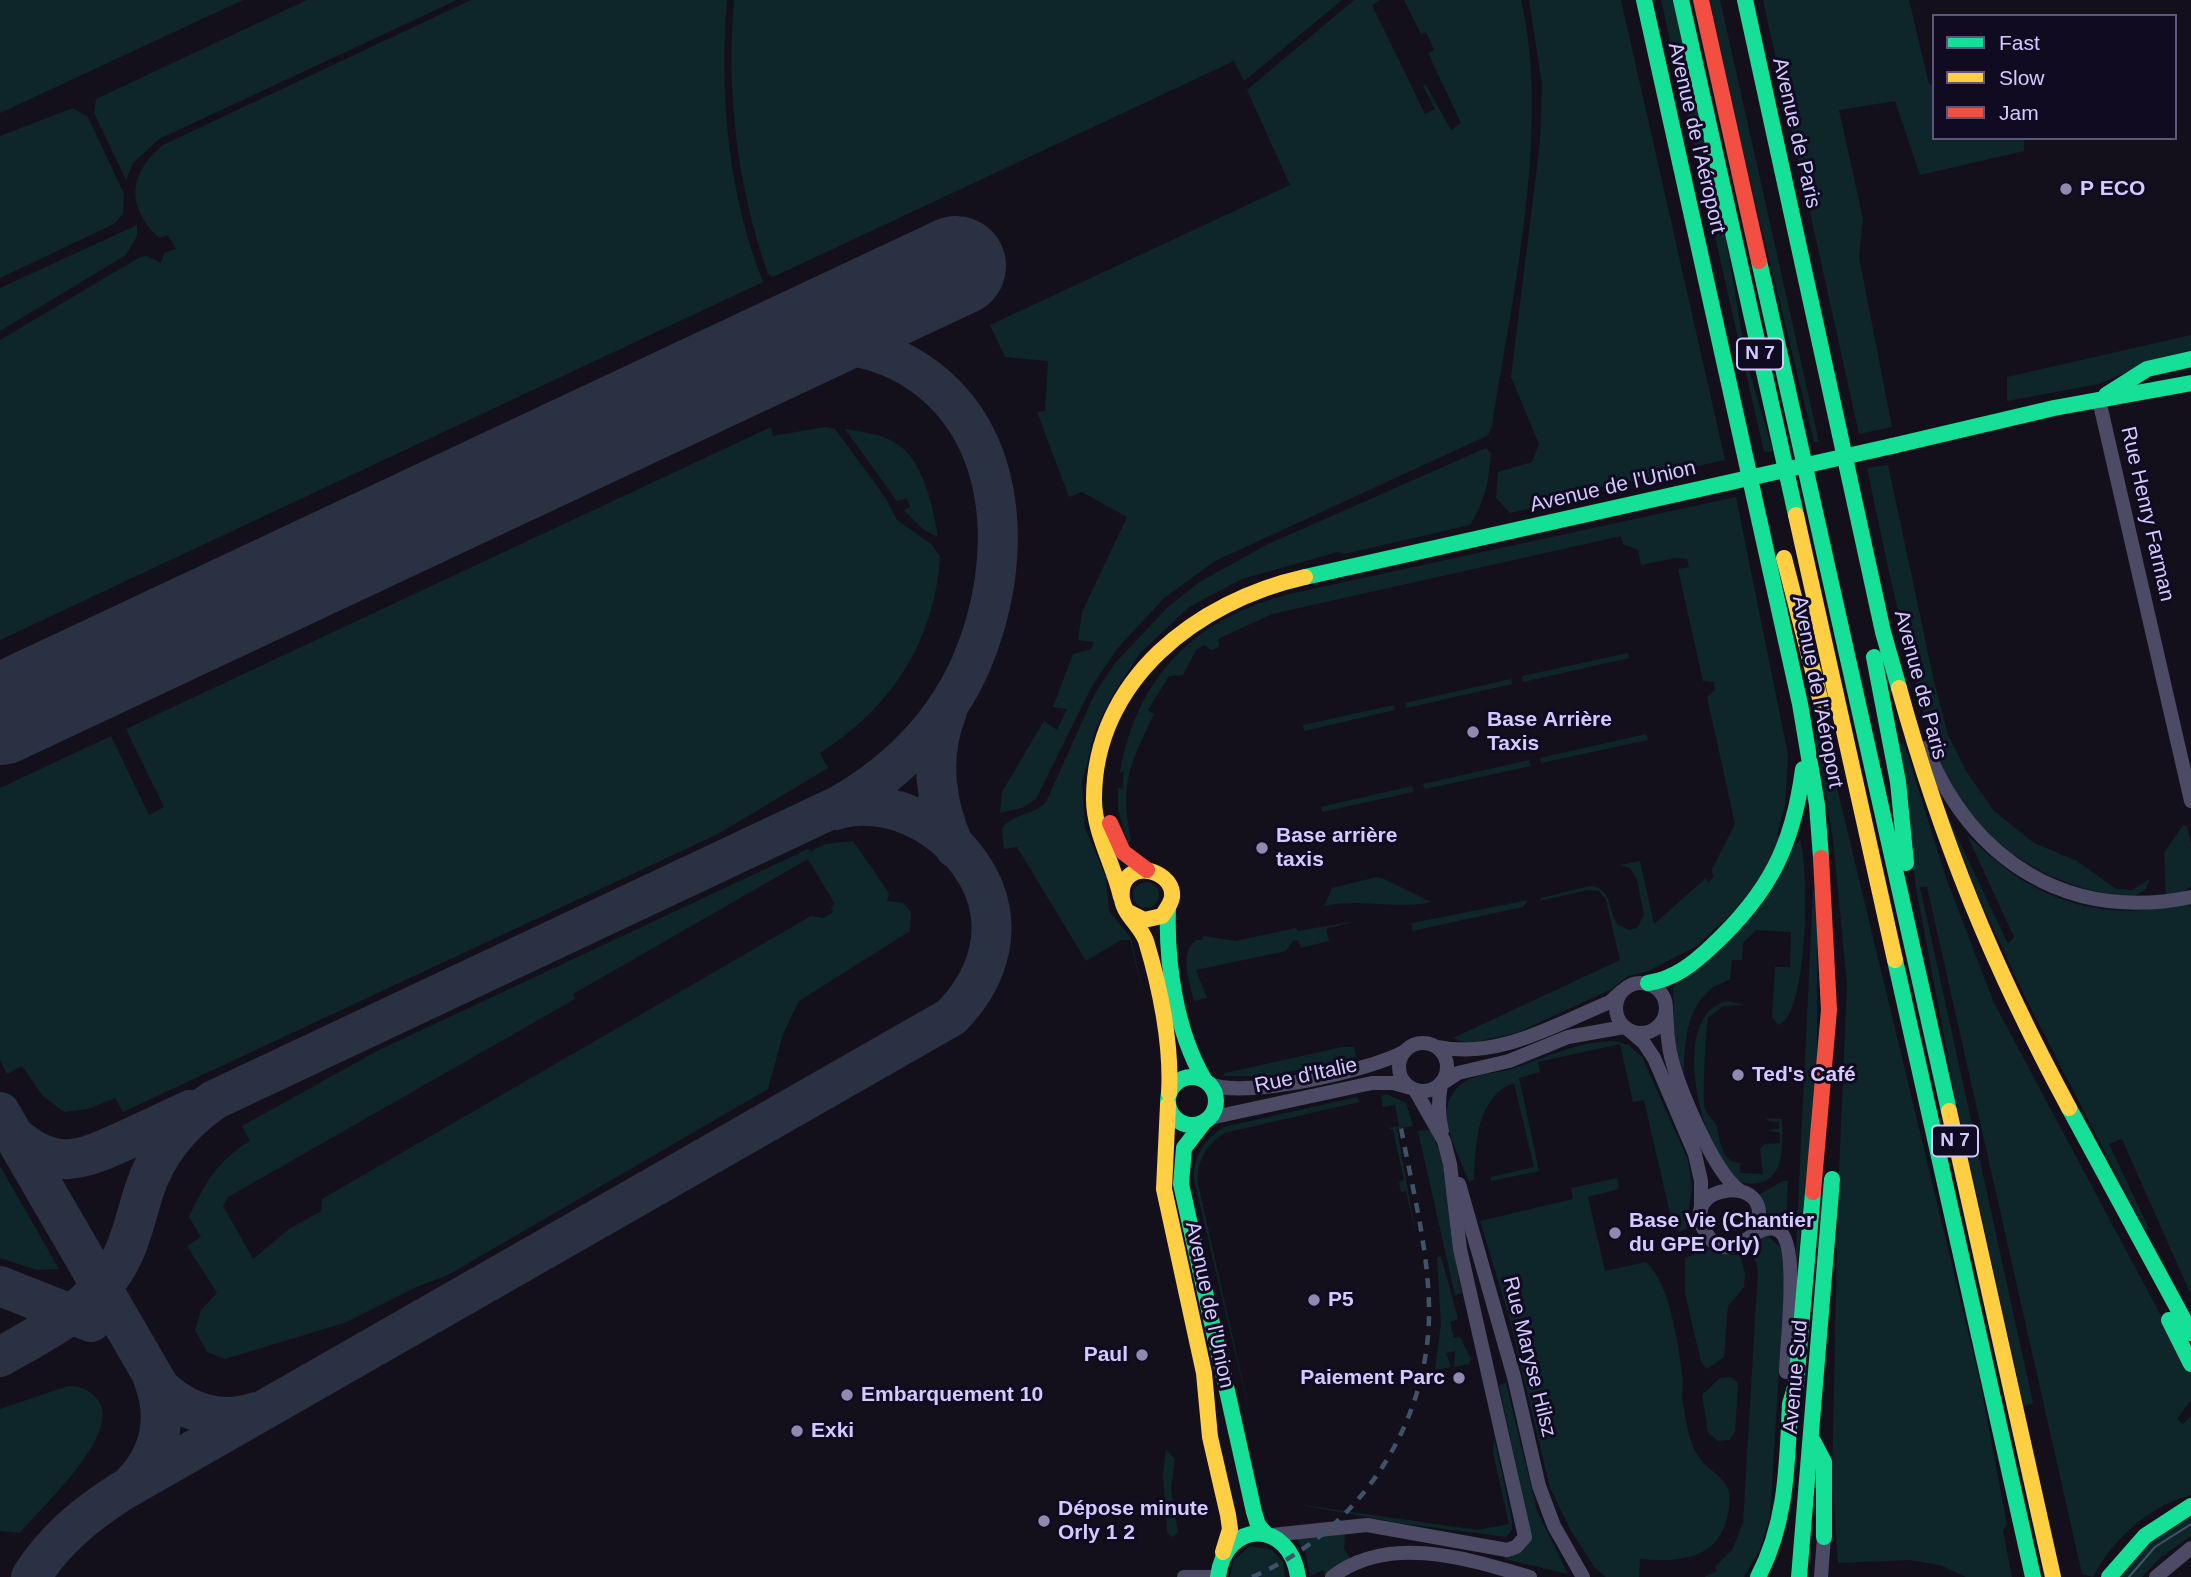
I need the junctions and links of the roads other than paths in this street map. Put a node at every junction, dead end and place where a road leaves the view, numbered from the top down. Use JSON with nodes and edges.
{"nodes":[{"id":1,"x":1644,"y":0,"type":"edge"},
{"id":2,"x":1681,"y":0,"type":"edge"},
{"id":3,"x":1701,"y":0,"type":"edge"},
{"id":4,"x":1745,"y":0,"type":"edge"},
{"id":5,"x":1723,"y":352,"type":"junction"},
{"id":6,"x":2191,"y":359,"type":"edge"},
{"id":7,"x":1827,"y":368,"type":"junction"},
{"id":8,"x":2191,"y":383,"type":"edge"},
{"id":9,"x":2099,"y":400,"type":"junction"},
{"id":10,"x":1155,"y":657,"type":"junction"},
{"id":11,"x":1908,"y":724,"type":"junction"},
{"id":12,"x":1806,"y":737,"type":"junction"},
{"id":13,"x":2191,"y":801,"type":"edge"},
{"id":14,"x":1147,"y":870,"type":"junction"},
{"id":15,"x":2191,"y":897,"type":"edge"},
{"id":16,"x":1882,"y":899,"type":"junction"},
{"id":17,"x":1124,"y":905,"type":"junction"},
{"id":18,"x":1168,"y":909,"type":"junction"},
{"id":19,"x":1827,"y":923,"type":"junction"},
{"id":20,"x":1909,"y":937,"type":"junction"},
{"id":21,"x":1648,"y":983,"type":"junction"},
{"id":22,"x":1622,"y":991,"type":"junction"},
{"id":23,"x":1666,"y":1009,"type":"junction"},
{"id":24,"x":1627,"y":1029,"type":"junction"},
{"id":25,"x":1438,"y":1047,"type":"junction"},
{"id":26,"x":1405,"y":1051,"type":"junction"},
{"id":27,"x":1207,"y":1082,"type":"junction"},
{"id":28,"x":1441,"y":1084,"type":"junction"},
{"id":29,"x":1413,"y":1089,"type":"junction"},
{"id":30,"x":1168,"y":1099,"type":"junction"},
{"id":31,"x":1837,"y":1109,"type":"dead end"},
{"id":32,"x":1207,"y":1120,"type":"junction"},
{"id":33,"x":1444,"y":1141,"type":"junction"},
{"id":34,"x":1834,"y":1157,"type":"dead end"},
{"id":35,"x":1739,"y":1190,"type":"junction"},
{"id":36,"x":1701,"y":1216,"type":"junction"},
{"id":37,"x":1755,"y":1232,"type":"junction"},
{"id":38,"x":2139,"y":1239,"type":"junction"},
{"id":39,"x":2191,"y":1334,"type":"edge"},
{"id":40,"x":2191,"y":1364,"type":"edge"},
{"id":41,"x":1790,"y":1404,"type":"junction"},
{"id":42,"x":1812,"y":1440,"type":"junction"},
{"id":43,"x":2191,"y":1506,"type":"edge"},
{"id":44,"x":1268,"y":1534,"type":"junction"},
{"id":45,"x":1824,"y":1537,"type":"joint"},
{"id":46,"x":2191,"y":1548,"type":"edge"},
{"id":47,"x":1223,"y":1552,"type":"junction"},
{"id":48,"x":1762,"y":1570,"type":"edge"},
{"id":49,"x":1184,"y":1577,"type":"edge"},
{"id":50,"x":1211,"y":1577,"type":"edge"},
{"id":51,"x":1217,"y":1577,"type":"edge"},
{"id":52,"x":1298,"y":1577,"type":"edge"},
{"id":53,"x":1332,"y":1577,"type":"edge"},
{"id":54,"x":1530,"y":1577,"type":"edge"},
{"id":55,"x":1583,"y":1577,"type":"edge"},
{"id":56,"x":1799,"y":1577,"type":"edge"},
{"id":57,"x":1821,"y":1577,"type":"edge"},
{"id":58,"x":2033,"y":1577,"type":"edge"},
{"id":59,"x":2053,"y":1577,"type":"edge"},
{"id":60,"x":2109,"y":1577,"type":"edge"},
{"id":61,"x":2156,"y":1577,"type":"edge"}],
"edges":[{"from":1,"to":5,"type":"main road","name":"Avenue de l'Aéroport"},
{"from":2,"to":16,"type":"main road","number":"N 7"},
{"from":3,"to":20,"type":"main road","number":"N 7"},
{"from":4,"to":7,"type":"main road","name":"Avenue de Paris"},
{"from":5,"to":12,"type":"main road","name":"Avenue de l'Aéroport"},
{"from":5,"to":16,"type":"main road"},
{"from":6,"to":9,"type":"main road","name":"Avenue de l'Union"},
{"from":7,"to":11,"type":"main road","name":"Avenue de Paris"},
{"from":7,"to":20,"type":"main road"},
{"from":8,"to":9,"type":"main road","name":"Avenue de l'Union"},
{"from":9,"to":10,"type":"main road","name":"Avenue de l'Union","bridge":true},
{"from":9,"to":13,"type":"street","name":"Rue Henry Farman"},
{"from":10,"to":14,"type":"main road","name":"Avenue de l'Union"},
{"from":10,"to":17,"type":"main road","name":"Avenue de l'Union"},
{"from":11,"to":15,"type":"street"},
{"from":11,"to":38,"type":"main road","name":"Avenue de Paris"},
{"from":12,"to":19,"type":"main road","name":"Avenue de l'Aéroport"},
{"from":12,"to":21,"type":"main road"},
{"from":14,"to":17,"type":"main road"},
{"from":14,"to":18,"type":"main road","name":"Avenue de l'Union"},
{"from":16,"to":58,"type":"main road","number":"N 7"},
{"from":17,"to":18,"type":"main road"},
{"from":17,"to":30,"type":"main road","name":"Avenue de l'Union"},
{"from":18,"to":27,"type":"main road","name":"Avenue de l'Union"},
{"from":19,"to":31,"type":"main road"},
{"from":19,"to":41,"type":"main road","name":"Avenue de l'Aéroport"},
{"from":20,"to":59,"type":"main road","number":"N 7"},
{"from":21,"to":22,"type":"street"},
{"from":21,"to":23,"type":"street"},
{"from":22,"to":24,"type":"street"},
{"from":22,"to":25,"type":"street","name":"Rue d'Italie"},
{"from":23,"to":24,"type":"street"},
{"from":23,"to":35,"type":"street"},
{"from":24,"to":28,"type":"street","name":"Rue d'Italie"},
{"from":24,"to":36,"type":"street"},
{"from":25,"to":26,"type":"street","name":"Rue d'Italie"},
{"from":25,"to":28,"type":"street"},
{"from":26,"to":27,"type":"street","name":"Rue d'Italie"},
{"from":26,"to":29,"type":"street"},
{"from":27,"to":30,"type":"main road"},
{"from":27,"to":32,"type":"main road","name":"Avenue de l'Union"},
{"from":28,"to":29,"type":"street","name":"Rue d'Italie"},
{"from":28,"to":33,"type":"street","name":"Rue Maryse Hilsz"},
{"from":29,"to":32,"type":"street","name":"Rue d'Italie"},
{"from":29,"to":33,"type":"street","name":"Rue Maryse Hilsz"},
{"from":30,"to":32,"type":"main road"},
{"from":30,"to":47,"type":"main road","name":"Avenue de l'Union"},
{"from":32,"to":44,"type":"main road","name":"Avenue de l'Union"},
{"from":33,"to":44,"type":"street","name":"Rue Maryse Hilsz"},
{"from":33,"to":55,"type":"street","name":"Rue Maryse Hilsz"},
{"from":34,"to":42,"type":"main road","name":"Avenue Sud"},
{"from":35,"to":36,"type":"street"},
{"from":35,"to":37,"type":"street"},
{"from":36,"to":37,"type":"street"},
{"from":37,"to":41,"type":"street"},
{"from":38,"to":39,"type":"main road","name":"Avenue de Paris"},
{"from":38,"to":40,"type":"main road"},
{"from":41,"to":48,"type":"main road","name":"Avenue de l'Aéroport"},
{"from":42,"to":45,"type":"main road"},
{"from":42,"to":56,"type":"main road","name":"Avenue Sud"},
{"from":43,"to":60,"type":"main road"},
{"from":44,"to":47,"type":"main road"},
{"from":44,"to":52,"type":"main road","name":"Avenue de l'Union"},
{"from":45,"to":57,"type":"street"},
{"from":46,"to":61,"type":"street"},
{"from":47,"to":51,"type":"main road","name":"Avenue de l'Union"},
{"from":49,"to":50,"type":"street"},
{"from":53,"to":54,"type":"street"}]}
